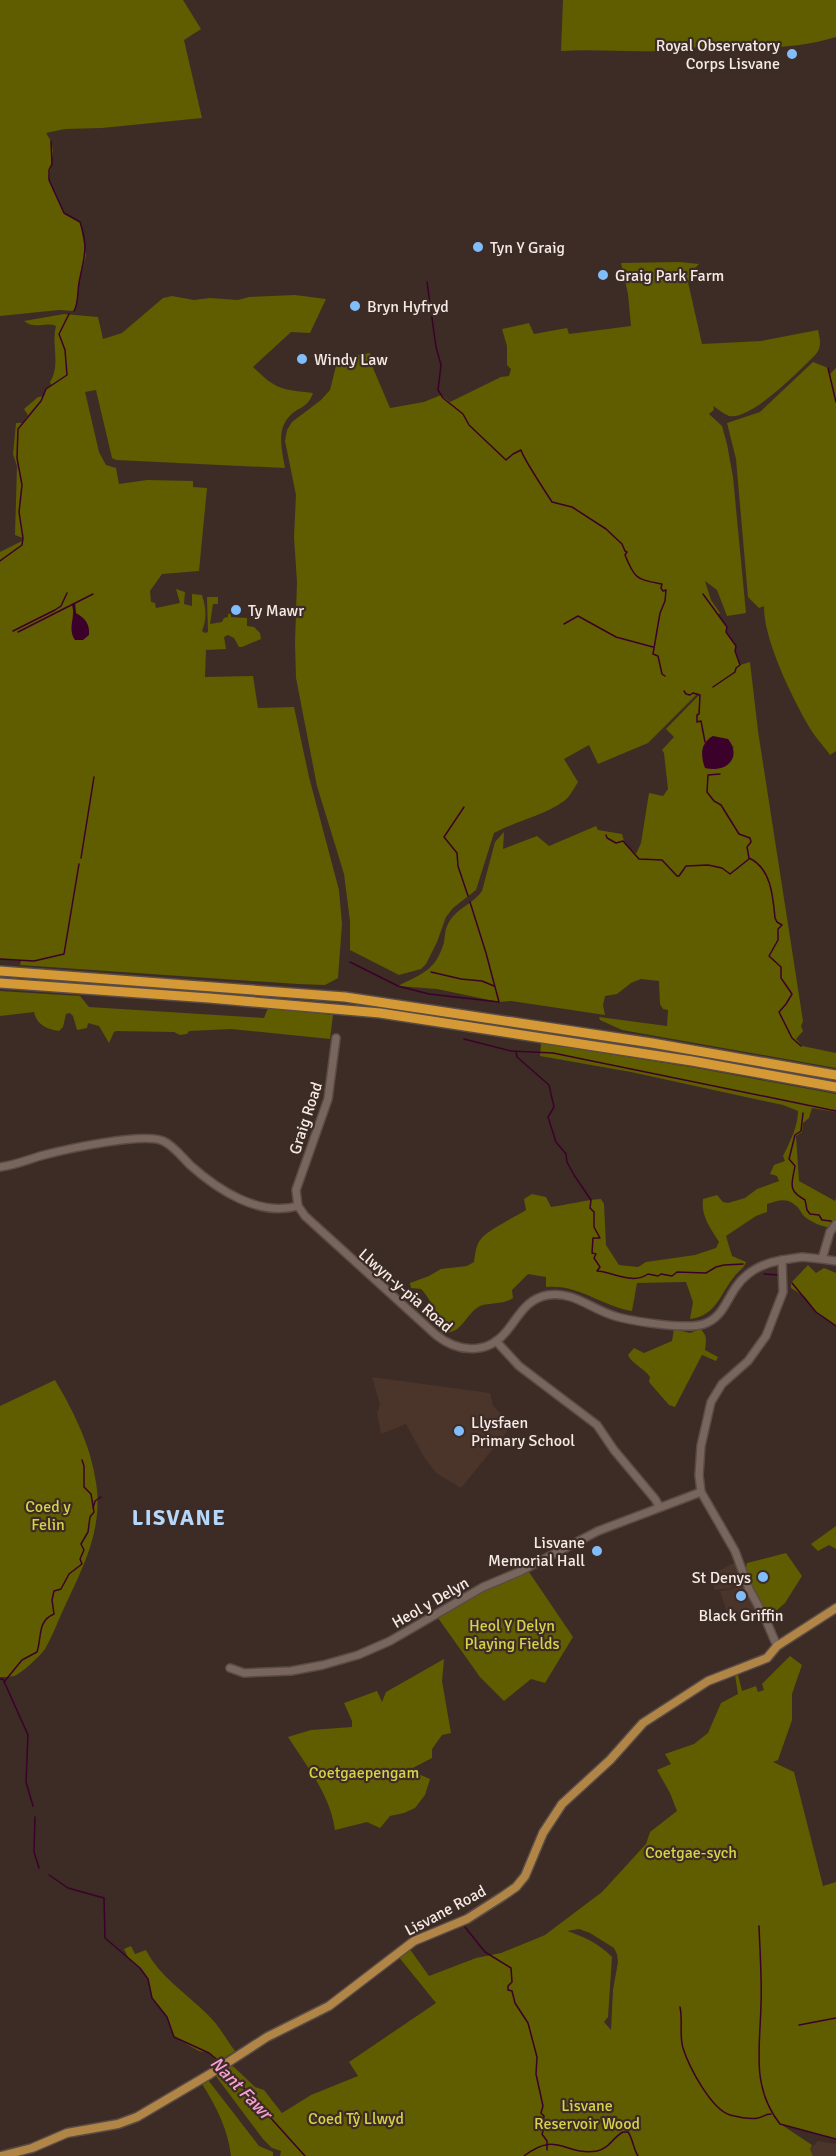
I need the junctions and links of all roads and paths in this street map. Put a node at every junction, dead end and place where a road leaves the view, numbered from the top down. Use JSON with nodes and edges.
{"nodes":[{"id":1,"x":0,"y":971,"type":"edge"},
{"id":2,"x":0,"y":983,"type":"edge"},
{"id":3,"x":336,"y":1038,"type":"dead end"},
{"id":4,"x":836,"y":1075,"type":"edge"},
{"id":5,"x":836,"y":1088,"type":"edge"},
{"id":6,"x":0,"y":1167,"type":"edge"},
{"id":7,"x":298,"y":1206,"type":"junction"},
{"id":8,"x":836,"y":1224,"type":"edge"},
{"id":9,"x":822,"y":1259,"type":"junction"},
{"id":10,"x":782,"y":1260,"type":"junction"},
{"id":11,"x":836,"y":1261,"type":"edge"},
{"id":12,"x":496,"y":1341,"type":"junction"},
{"id":13,"x":701,"y":1492,"type":"junction"},
{"id":14,"x":659,"y":1506,"type":"junction"},
{"id":15,"x":836,"y":1608,"type":"edge"},
{"id":16,"x":777,"y":1646,"type":"junction"},
{"id":17,"x":230,"y":1668,"type":"dead end"},
{"id":18,"x":2,"y":2156,"type":"edge"}],
"edges":[{"from":1,"to":4,"type":"highway"},
{"from":2,"to":5,"type":"highway"},
{"from":3,"to":7,"type":"street","name":"Graig Road"},
{"from":6,"to":7,"type":"street"},
{"from":7,"to":12,"type":"street","name":"Llwyn-y-pia Road"},
{"from":8,"to":9,"type":"street"},
{"from":9,"to":10,"type":"street"},
{"from":9,"to":11,"type":"street"},
{"from":10,"to":12,"type":"street"},
{"from":10,"to":13,"type":"street"},
{"from":12,"to":14,"type":"street"},
{"from":13,"to":14,"type":"street","name":"Heol y Delyn"},
{"from":13,"to":16,"type":"street"},
{"from":14,"to":17,"type":"street","name":"Heol y Delyn"},
{"from":15,"to":16,"type":"main road","name":"Lisvane Road"},
{"from":16,"to":18,"type":"main road","name":"Lisvane Road"}]}
